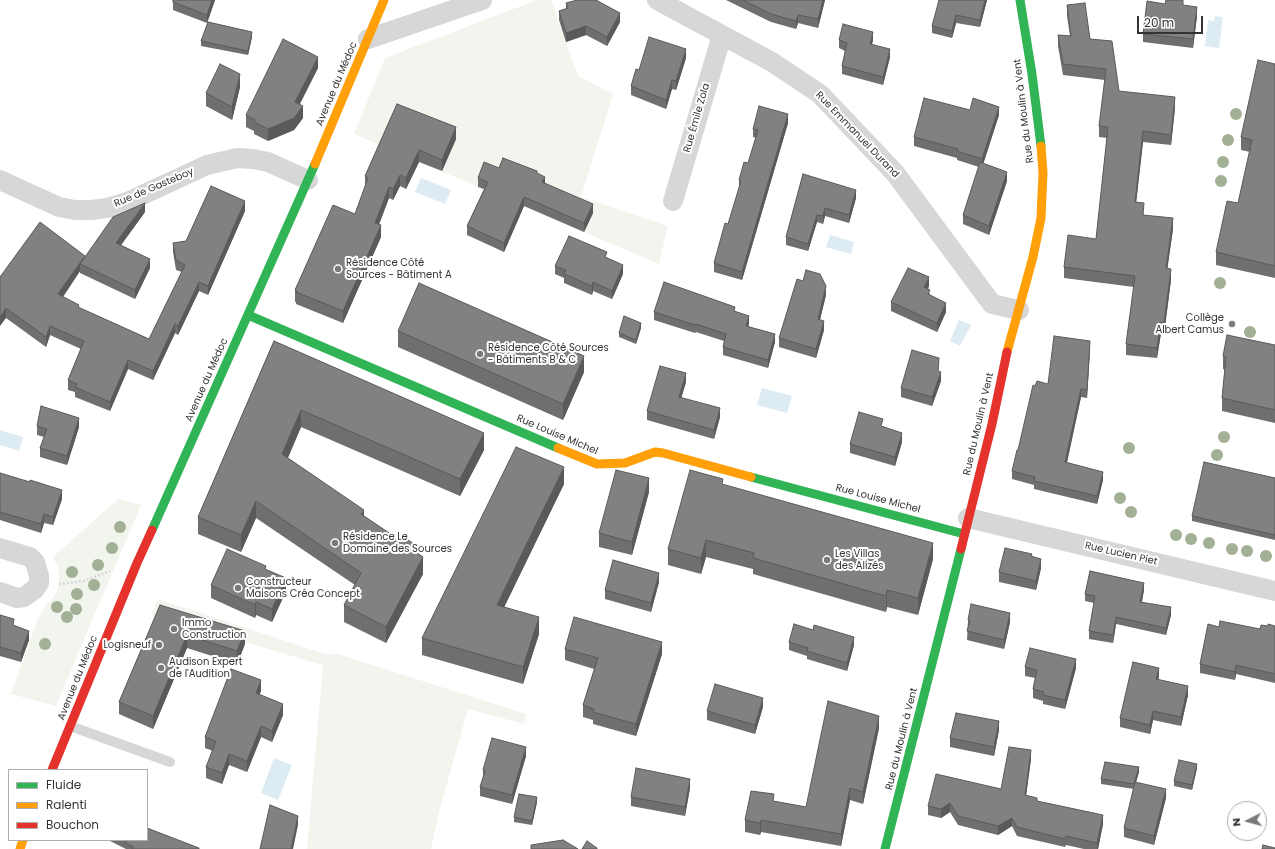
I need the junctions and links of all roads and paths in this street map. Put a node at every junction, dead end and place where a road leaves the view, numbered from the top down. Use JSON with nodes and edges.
{"nodes":[{"id":1,"x":384,"y":0,"type":"edge"},
{"id":2,"x":482,"y":0,"type":"edge"},
{"id":3,"x":657,"y":0,"type":"edge"},
{"id":4,"x":1020,"y":0,"type":"edge"},
{"id":5,"x":722,"y":35,"type":"junction"},
{"id":6,"x":368,"y":39,"type":"junction"},
{"id":7,"x":0,"y":180,"type":"edge"},
{"id":8,"x":308,"y":180,"type":"junction"},
{"id":9,"x":673,"y":201,"type":"dead end"},
{"id":10,"x":1019,"y":310,"type":"junction"},
{"id":11,"x":248,"y":315,"type":"junction"},
{"id":12,"x":966,"y":526,"type":"junction"},
{"id":13,"x":0,"y":548,"type":"edge"},
{"id":14,"x":137,"y":563,"type":"junction"},
{"id":15,"x":39,"y":583,"type":"junction"},
{"id":16,"x":1275,"y":591,"type":"edge"},
{"id":17,"x":0,"y":592,"type":"edge"},
{"id":18,"x":70,"y":726,"type":"junction"},
{"id":19,"x":170,"y":762,"type":"dead end"},
{"id":20,"x":52,"y":769,"type":"edge"},
{"id":21,"x":885,"y":849,"type":"edge"}],
"edges":[{"from":1,"to":6,"type":"street","name":"Avenue du Médoc"},
{"from":2,"to":6,"type":"street"},
{"from":3,"to":5,"type":"street","name":"Rue Emmanuel Durand"},
{"from":4,"to":10,"type":"street","name":"Rue du Moulin à Vent"},
{"from":5,"to":9,"type":"street","name":"Rue Émile Zola"},
{"from":5,"to":10,"type":"street","name":"Rue Emmanuel Durand"},
{"from":6,"to":8,"type":"street","name":"Avenue du Médoc"},
{"from":7,"to":8,"type":"street","name":"Rue de Gasteboy"},
{"from":8,"to":11,"type":"street","name":"Avenue du Médoc"},
{"from":10,"to":12,"type":"street","name":"Rue du Moulin à Vent"},
{"from":11,"to":12,"type":"street","name":"Rue Louise Michel"},
{"from":11,"to":14,"type":"street","name":"Avenue du Médoc"},
{"from":12,"to":16,"type":"street","name":"Rue Lucien Piet"},
{"from":12,"to":21,"type":"street","name":"Rue du Moulin à Vent"},
{"from":13,"to":15,"type":"street"},
{"from":14,"to":15,"type":"path"},
{"from":14,"to":18,"type":"street","name":"Avenue du Médoc"},
{"from":15,"to":17,"type":"street"},
{"from":18,"to":19,"type":"lane"},
{"from":18,"to":20,"type":"street","name":"Avenue du Médoc"}]}
